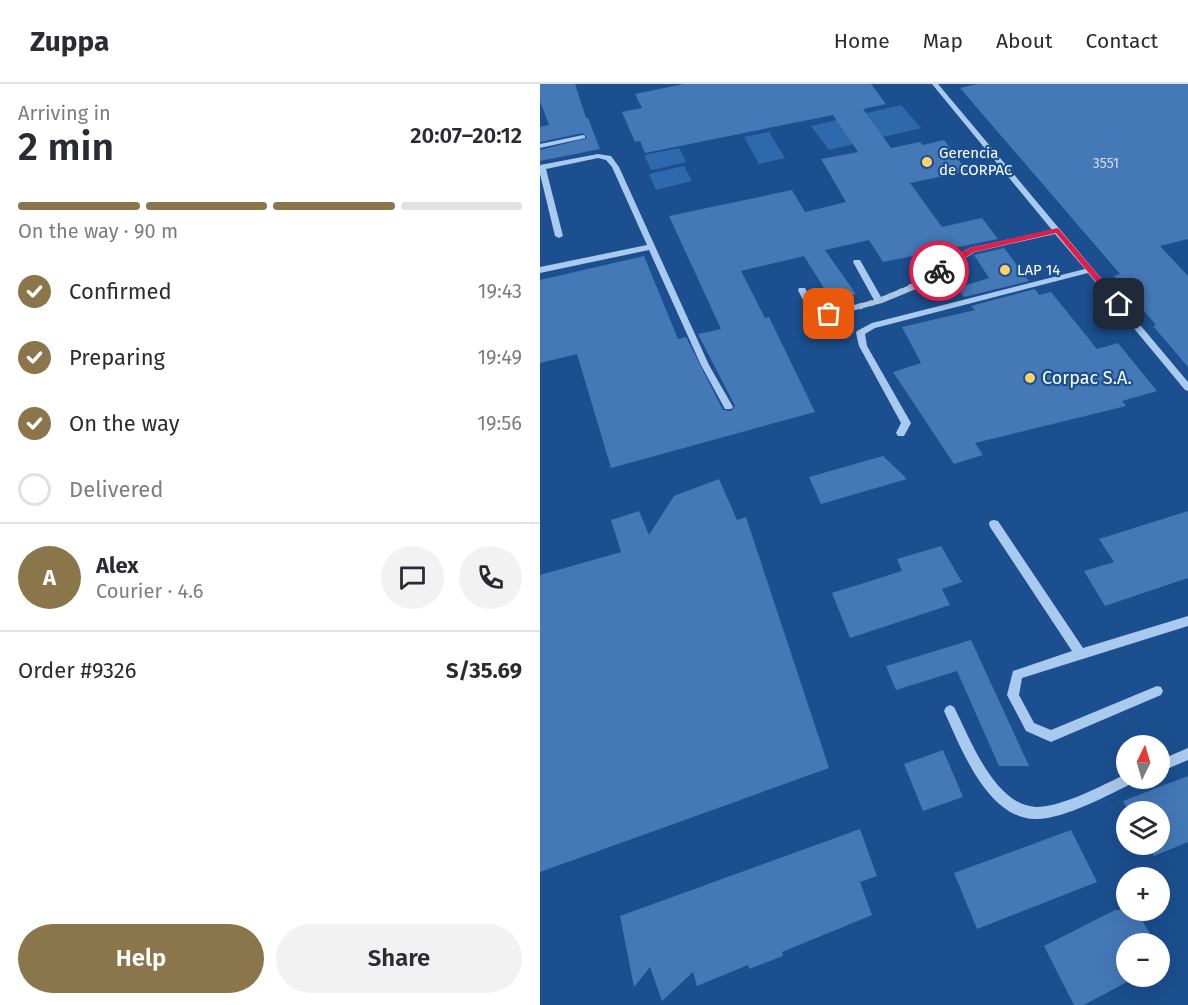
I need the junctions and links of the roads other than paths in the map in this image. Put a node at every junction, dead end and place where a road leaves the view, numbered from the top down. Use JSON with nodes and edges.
{"nodes":[{"id":1,"x":935,"y":84,"type":"edge"},
{"id":2,"x":584,"y":137,"type":"dead end"},
{"id":3,"x":540,"y":146,"type":"edge"},
{"id":4,"x":541,"y":168,"type":"edge"},
{"id":5,"x":552,"y":208,"type":"junction"},
{"id":6,"x":540,"y":211,"type":"edge"},
{"id":7,"x":1058,"y":231,"type":"junction"},
{"id":8,"x":559,"y":236,"type":"dead end"},
{"id":9,"x":651,"y":246,"type":"junction"},
{"id":10,"x":857,"y":262,"type":"dead end"},
{"id":11,"x":540,"y":270,"type":"edge"},
{"id":12,"x":1091,"y":270,"type":"junction"},
{"id":13,"x":802,"y":290,"type":"dead end"},
{"id":14,"x":879,"y":301,"type":"junction"},
{"id":15,"x":1188,"y":388,"type":"edge"},
{"id":16,"x":728,"y":407,"type":"dead end"},
{"id":17,"x":901,"y":433,"type":"dead end"},
{"id":18,"x":994,"y":524,"type":"dead end"},
{"id":19,"x":1188,"y":621,"type":"edge"},
{"id":20,"x":1080,"y":654,"type":"junction"},
{"id":21,"x":1157,"y":691,"type":"dead end"},
{"id":22,"x":950,"y":711,"type":"dead end"},
{"id":23,"x":1188,"y":754,"type":"edge"},
{"id":24,"x":1170,"y":762,"type":"edge"},
{"id":25,"x":1116,"y":784,"type":"edge"}],
"edges":[{"from":1,"to":7,"type":"lane"},
{"from":2,"to":3,"type":"lane"},
{"from":4,"to":5,"type":"lane"},
{"from":4,"to":9,"type":"lane"},
{"from":5,"to":6,"type":"lane"},
{"from":5,"to":8,"type":"lane"},
{"from":7,"to":12,"type":"lane"},
{"from":7,"to":14,"type":"lane"},
{"from":9,"to":11,"type":"lane"},
{"from":9,"to":16,"type":"lane"},
{"from":10,"to":14,"type":"lane"},
{"from":12,"to":15,"type":"lane"},
{"from":12,"to":17,"type":"lane"},
{"from":13,"to":14,"type":"lane"},
{"from":18,"to":20,"type":"lane"},
{"from":19,"to":20,"type":"lane"},
{"from":20,"to":21,"type":"lane"},
{"from":22,"to":25,"type":"lane"},
{"from":23,"to":24,"type":"lane"}]}
